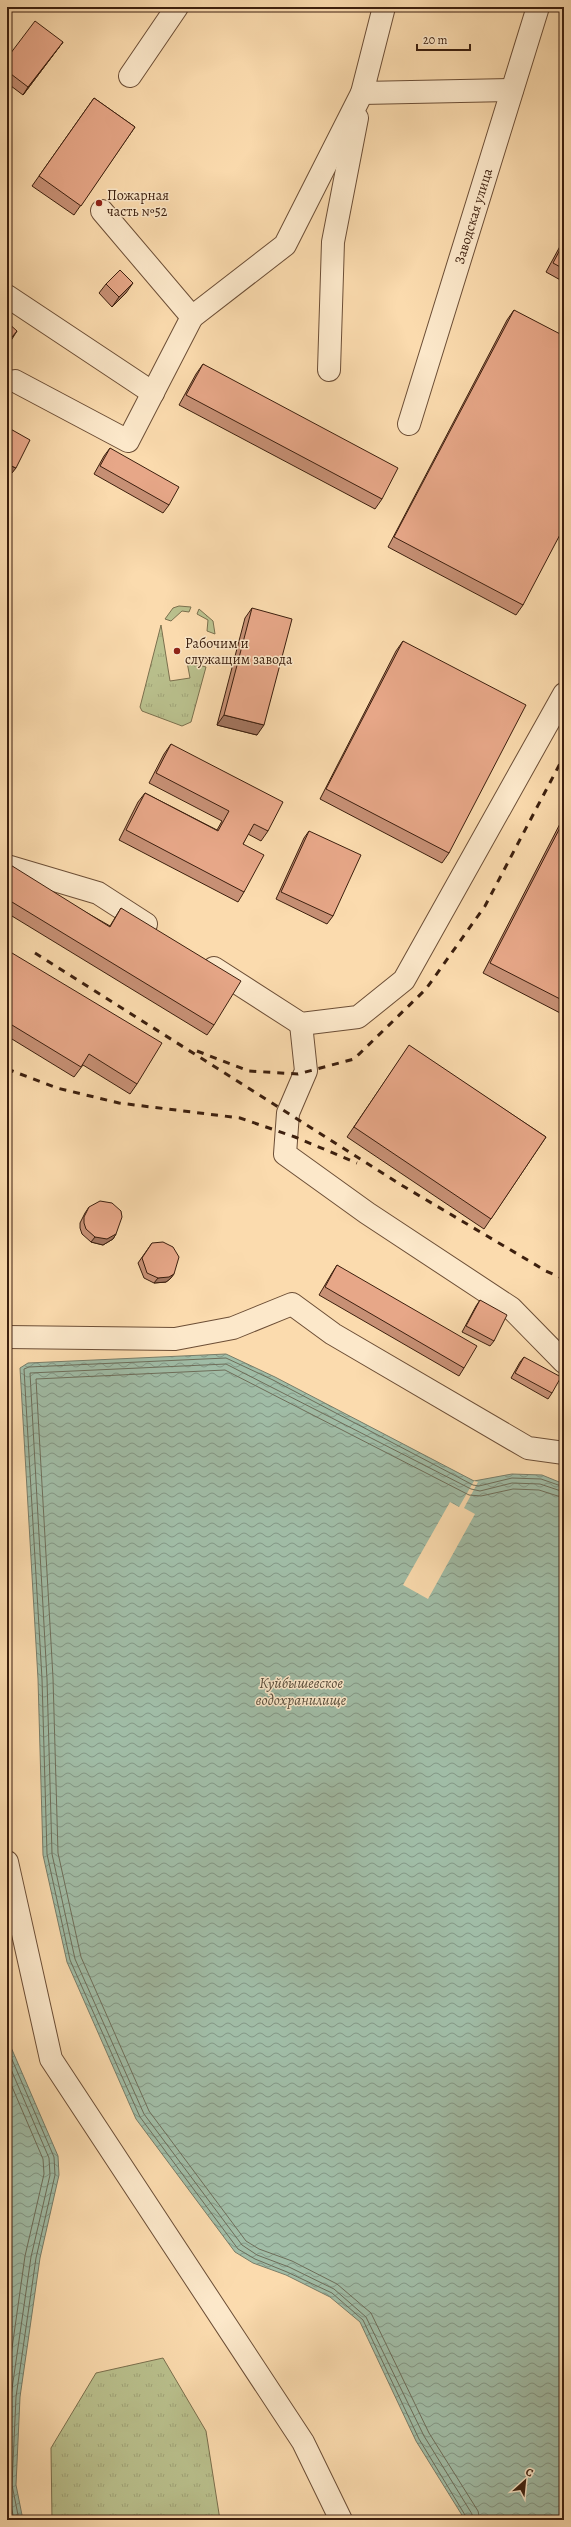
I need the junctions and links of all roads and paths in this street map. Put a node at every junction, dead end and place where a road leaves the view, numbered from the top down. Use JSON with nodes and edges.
{"nodes":[{"id":1,"x":177,"y":7,"type":"edge"},
{"id":2,"x":384,"y":7,"type":"edge"},
{"id":3,"x":538,"y":7,"type":"edge"},
{"id":4,"x":130,"y":76,"type":"dead end"},
{"id":5,"x":512,"y":90,"type":"junction"},
{"id":6,"x":362,"y":93,"type":"junction"},
{"id":7,"x":102,"y":211,"type":"dead end"},
{"id":8,"x":7,"y":296,"type":"edge"},
{"id":9,"x":192,"y":317,"type":"junction"},
{"id":10,"x":329,"y":370,"type":"dead end"},
{"id":11,"x":15,"y":381,"type":"dead end"},
{"id":12,"x":153,"y":393,"type":"junction"},
{"id":13,"x":409,"y":424,"type":"dead end"},
{"id":14,"x":564,"y":694,"type":"edge"},
{"id":15,"x":7,"y":866,"type":"edge"},
{"id":16,"x":163,"y":935,"type":"edge"},
{"id":17,"x":196,"y":956,"type":"edge"},
{"id":18,"x":301,"y":1024,"type":"junction"},
{"id":19,"x":7,"y":1337,"type":"edge"},
{"id":20,"x":564,"y":1362,"type":"edge"},
{"id":21,"x":564,"y":1453,"type":"edge"},
{"id":22,"x":7,"y":1862,"type":"edge"},
{"id":23,"x":341,"y":2520,"type":"edge"}],
"edges":[{"from":1,"to":4,"type":"street"},
{"from":2,"to":6,"type":"street"},
{"from":3,"to":5,"type":"street","name":"Заводская улица"},
{"from":5,"to":6,"type":"street"},
{"from":5,"to":13,"type":"street","name":"Заводская улица"},
{"from":6,"to":9,"type":"street"},
{"from":6,"to":10,"type":"street"},
{"from":7,"to":9,"type":"street"},
{"from":8,"to":12,"type":"street"},
{"from":9,"to":12,"type":"street"},
{"from":11,"to":12,"type":"street"},
{"from":14,"to":18,"type":"street"},
{"from":15,"to":16,"type":"street"},
{"from":17,"to":18,"type":"street"},
{"from":18,"to":20,"type":"street"},
{"from":19,"to":21,"type":"street"},
{"from":22,"to":23,"type":"street"}]}
